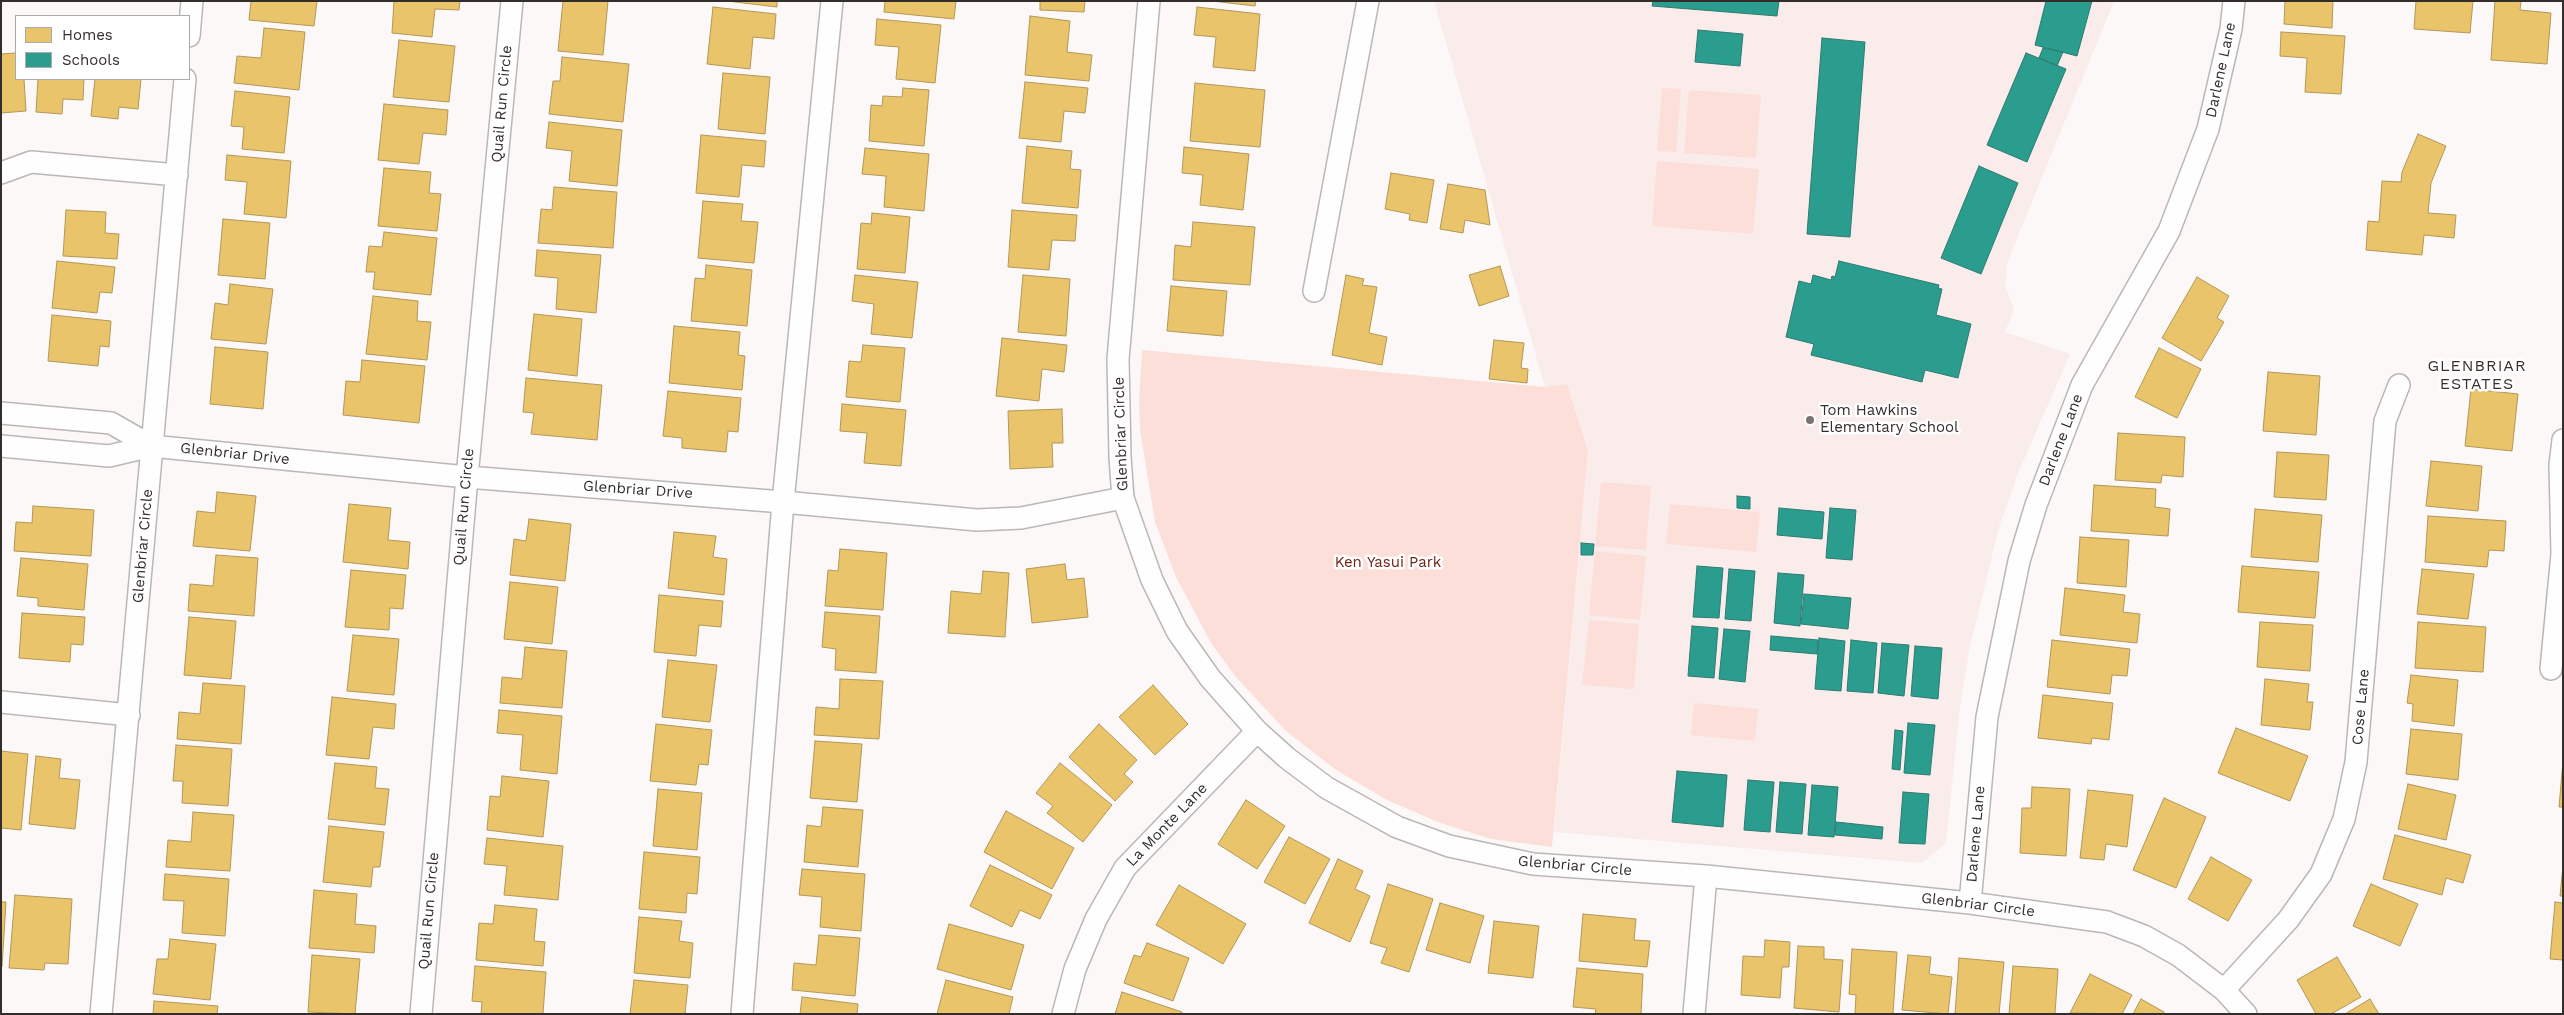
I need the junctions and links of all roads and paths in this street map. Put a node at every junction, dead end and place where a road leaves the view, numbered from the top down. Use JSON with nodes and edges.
{"nodes":[{"id":1,"x":192,"y":1,"type":"edge"},
{"id":2,"x":512,"y":1,"type":"edge"},
{"id":3,"x":832,"y":1,"type":"edge"},
{"id":4,"x":1149,"y":1,"type":"edge"},
{"id":5,"x":1368,"y":1,"type":"edge"},
{"id":6,"x":2234,"y":1,"type":"edge"},
{"id":7,"x":190,"y":24,"type":"edge"},
{"id":8,"x":185,"y":80,"type":"edge"},
{"id":9,"x":1,"y":173,"type":"edge"},
{"id":10,"x":177,"y":175,"type":"junction"},
{"id":11,"x":1314,"y":291,"type":"dead end"},
{"id":12,"x":2399,"y":385,"type":"dead end"},
{"id":13,"x":1,"y":413,"type":"edge"},
{"id":14,"x":2563,"y":440,"type":"edge"},
{"id":15,"x":1,"y":446,"type":"edge"},
{"id":16,"x":151,"y":446,"type":"junction"},
{"id":17,"x":466,"y":477,"type":"junction"},
{"id":18,"x":1123,"y":498,"type":"junction"},
{"id":19,"x":783,"y":502,"type":"junction"},
{"id":20,"x":2551,"y":669,"type":"dead end"},
{"id":21,"x":1,"y":702,"type":"edge"},
{"id":22,"x":129,"y":715,"type":"junction"},
{"id":23,"x":1257,"y":731,"type":"junction"},
{"id":24,"x":1706,"y":876,"type":"junction"},
{"id":25,"x":1970,"y":903,"type":"junction"},
{"id":26,"x":2224,"y":990,"type":"junction"},
{"id":27,"x":101,"y":1014,"type":"edge"},
{"id":28,"x":421,"y":1014,"type":"edge"},
{"id":29,"x":742,"y":1014,"type":"edge"},
{"id":30,"x":1063,"y":1014,"type":"edge"},
{"id":31,"x":1694,"y":1014,"type":"edge"},
{"id":32,"x":2246,"y":1014,"type":"edge"}],
"edges":[{"from":1,"to":7,"type":"street"},
{"from":2,"to":17,"type":"street","name":"Quail Run Circle"},
{"from":3,"to":19,"type":"street"},
{"from":4,"to":18,"type":"street","name":"Glenbriar Circle"},
{"from":5,"to":11,"type":"street"},
{"from":6,"to":25,"type":"street","name":"Darlene Lane"},
{"from":8,"to":10,"type":"street","name":"Glenbriar Circle"},
{"from":9,"to":10,"type":"street"},
{"from":10,"to":16,"type":"street","name":"Glenbriar Circle"},
{"from":12,"to":26,"type":"street","name":"Cose Lane"},
{"from":13,"to":16,"type":"street","name":"Glenbriar Drive"},
{"from":14,"to":20,"type":"street"},
{"from":15,"to":16,"type":"street","name":"Glenbriar Drive"},
{"from":16,"to":17,"type":"street","name":"Glenbriar Drive"},
{"from":16,"to":22,"type":"street","name":"Glenbriar Circle"},
{"from":17,"to":19,"type":"street","name":"Glenbriar Drive"},
{"from":17,"to":28,"type":"street","name":"Quail Run Circle"},
{"from":18,"to":19,"type":"street","name":"Glenbriar Drive"},
{"from":18,"to":23,"type":"street","name":"Glenbriar Circle"},
{"from":19,"to":29,"type":"street"},
{"from":21,"to":22,"type":"street"},
{"from":22,"to":27,"type":"street","name":"Glenbriar Circle"},
{"from":23,"to":24,"type":"street","name":"Glenbriar Circle"},
{"from":23,"to":30,"type":"street","name":"La Monte Lane"},
{"from":24,"to":25,"type":"street","name":"Glenbriar Circle"},
{"from":24,"to":31,"type":"street"},
{"from":25,"to":26,"type":"street","name":"Glenbriar Circle"},
{"from":26,"to":32,"type":"street","name":"Glenbriar Circle"}]}
